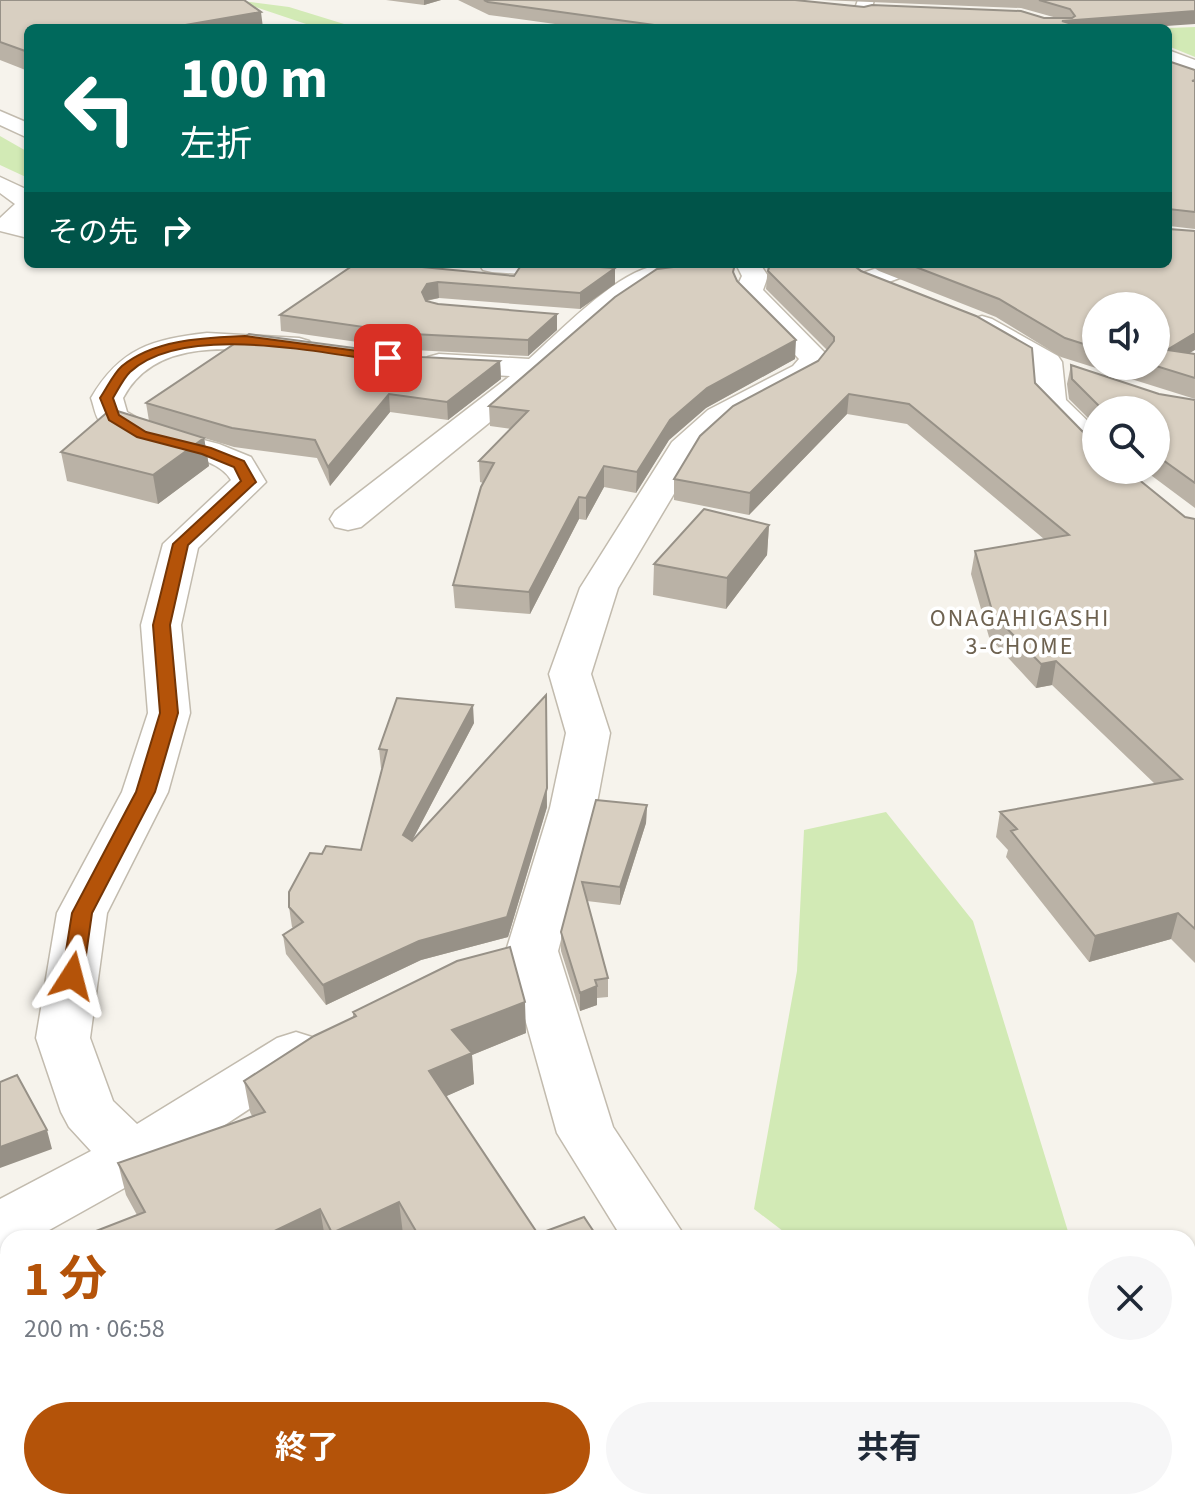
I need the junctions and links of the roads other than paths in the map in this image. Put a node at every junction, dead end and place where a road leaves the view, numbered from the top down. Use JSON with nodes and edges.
{"nodes":[{"id":1,"x":1172,"y":58,"type":"edge"},
{"id":2,"x":1195,"y":67,"type":"edge"},
{"id":3,"x":0,"y":117,"type":"edge"},
{"id":4,"x":24,"y":130,"type":"edge"},
{"id":5,"x":0,"y":184,"type":"edge"},
{"id":6,"x":24,"y":197,"type":"edge"},
{"id":7,"x":24,"y":208,"type":"edge"},
{"id":8,"x":24,"y":230,"type":"edge"},
{"id":9,"x":561,"y":268,"type":"edge"},
{"id":10,"x":742,"y":268,"type":"edge"},
{"id":11,"x":884,"y":268,"type":"edge"},
{"id":12,"x":857,"y":272,"type":"edge"},
{"id":13,"x":913,"y":297,"type":"edge"},
{"id":14,"x":956,"y":314,"type":"edge"},
{"id":15,"x":338,"y":352,"type":"edge"},
{"id":16,"x":400,"y":360,"type":"edge"},
{"id":17,"x":1047,"y":365,"type":"junction"},
{"id":18,"x":536,"y":368,"type":"junction"},
{"id":19,"x":1077,"y":375,"type":"edge"},
{"id":20,"x":1082,"y":433,"type":"edge"},
{"id":21,"x":348,"y":519,"type":"dead end"},
{"id":22,"x":333,"y":1028,"type":"edge"},
{"id":23,"x":132,"y":1156,"type":"junction"},
{"id":24,"x":0,"y":1228,"type":"edge"},
{"id":25,"x":650,"y":1230,"type":"edge"}],
"edges":[{"from":1,"to":2,"type":"street"},
{"from":3,"to":4,"type":"street"},
{"from":5,"to":6,"type":"street"},
{"from":7,"to":8,"type":"street"},
{"from":9,"to":18,"type":"street"},
{"from":10,"to":25,"type":"street"},
{"from":11,"to":12,"type":"street"},
{"from":12,"to":13,"type":"street"},
{"from":14,"to":17,"type":"street"},
{"from":15,"to":23,"type":"street"},
{"from":16,"to":18,"type":"street"},
{"from":17,"to":19,"type":"street"},
{"from":17,"to":20,"type":"street"},
{"from":18,"to":21,"type":"street"},
{"from":22,"to":23,"type":"street"},
{"from":23,"to":24,"type":"street"}]}
